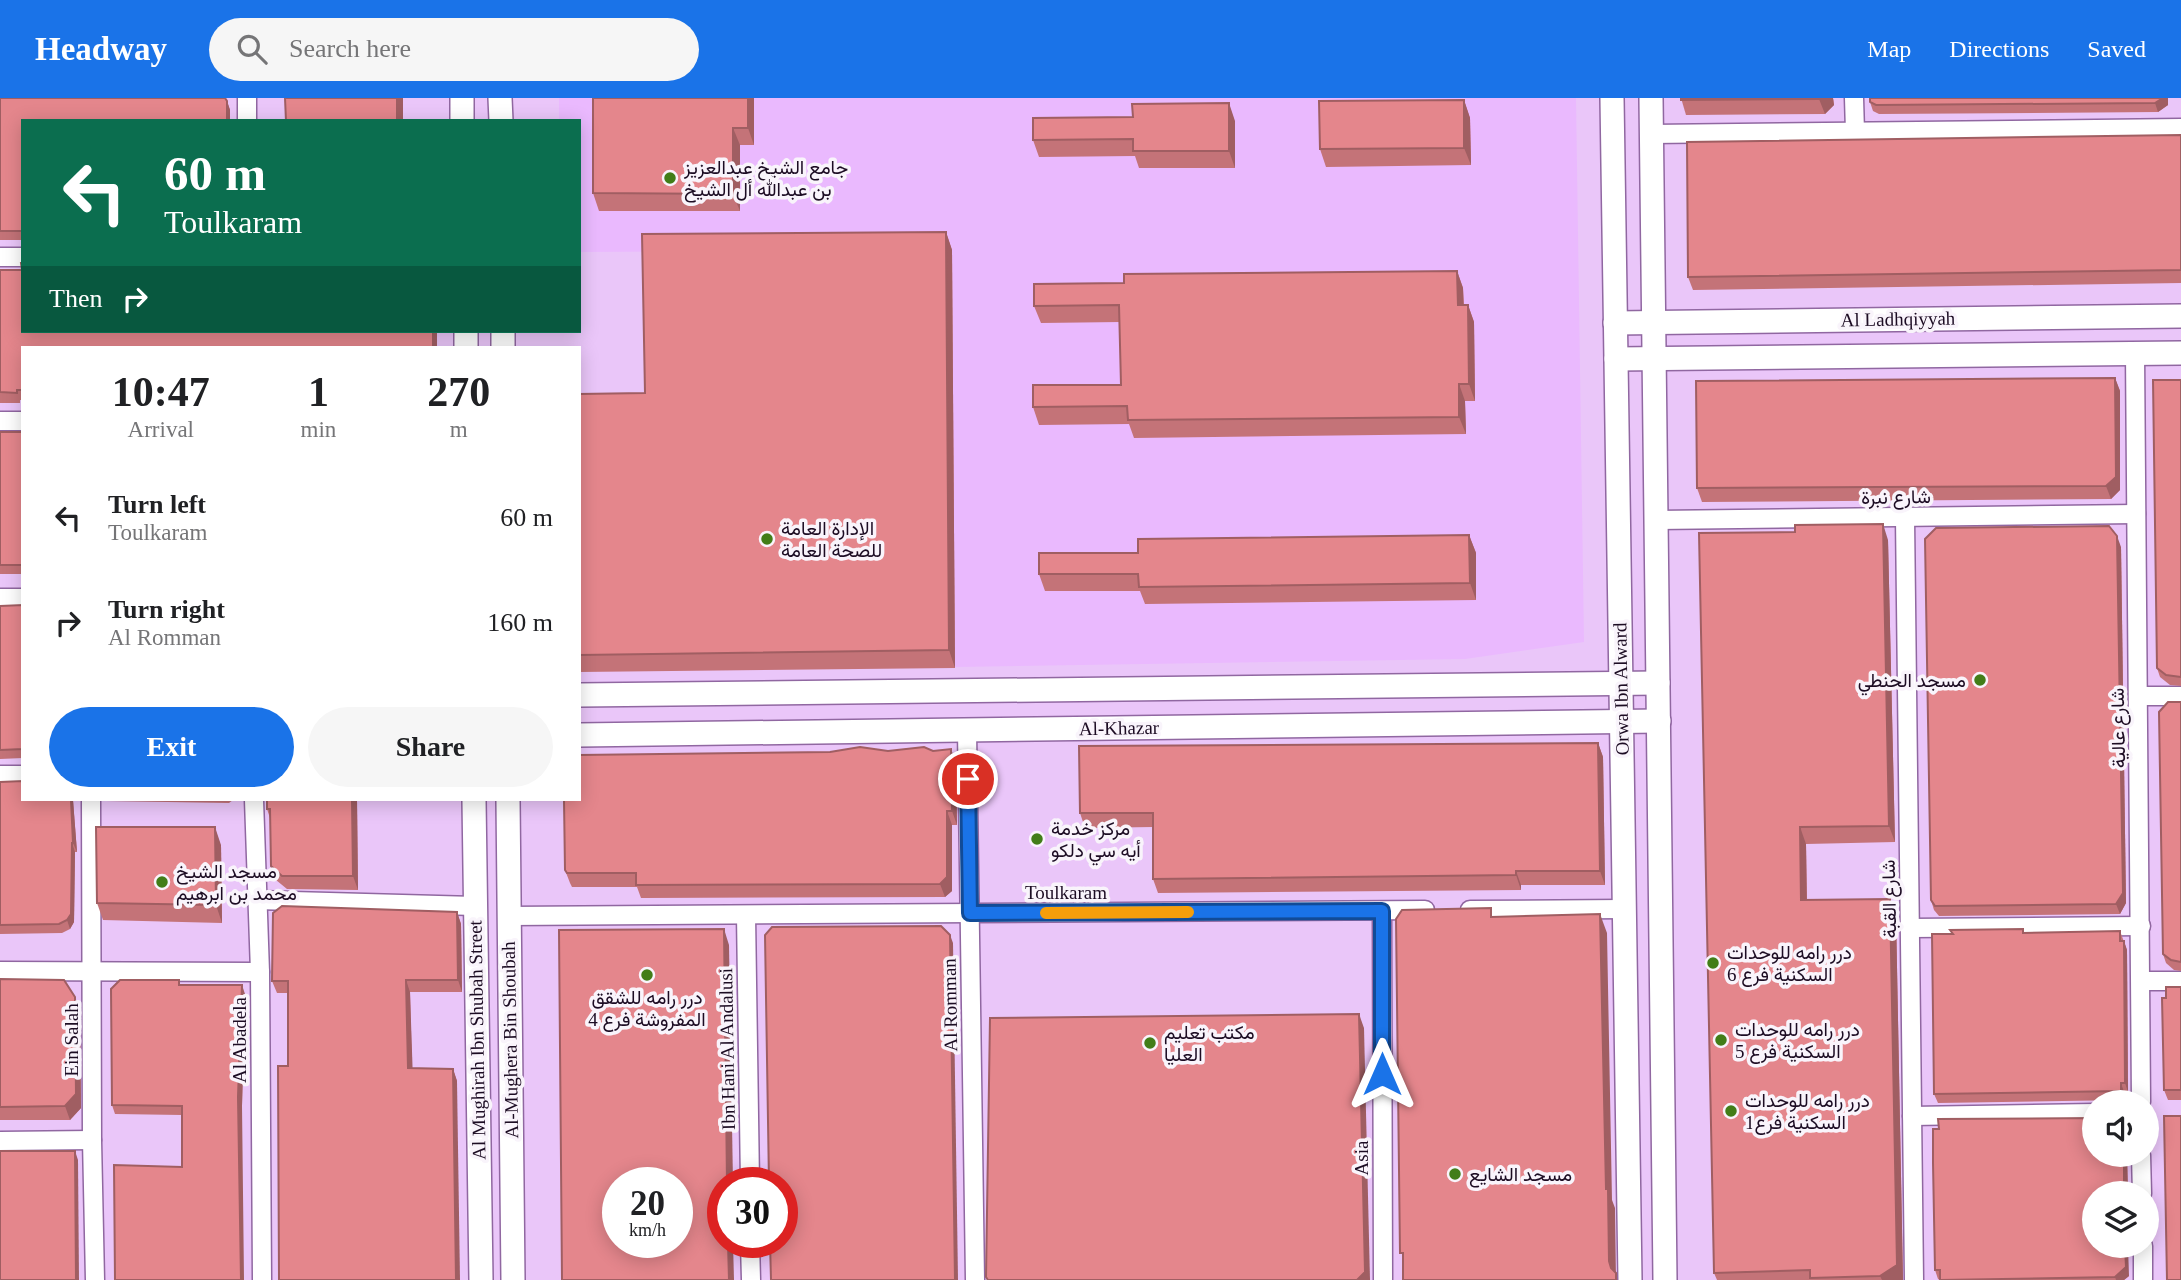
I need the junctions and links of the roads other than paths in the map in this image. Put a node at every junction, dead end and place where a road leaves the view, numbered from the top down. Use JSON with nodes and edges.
{"nodes":[{"id":1,"x":247,"y":98,"type":"edge"},
{"id":2,"x":462,"y":98,"type":"edge"},
{"id":3,"x":500,"y":98,"type":"edge"},
{"id":4,"x":1612,"y":98,"type":"edge"},
{"id":5,"x":1651,"y":98,"type":"edge"},
{"id":6,"x":1854,"y":98,"type":"edge"},
{"id":7,"x":247,"y":119,"type":"edge"},
{"id":8,"x":462,"y":119,"type":"edge"},
{"id":9,"x":500,"y":119,"type":"edge"},
{"id":10,"x":2181,"y":128,"type":"edge"},
{"id":11,"x":1855,"y":132,"type":"junction"},
{"id":12,"x":1652,"y":134,"type":"junction"},
{"id":13,"x":0,"y":257,"type":"edge"},
{"id":14,"x":21,"y":257,"type":"edge"},
{"id":15,"x":2181,"y":316,"type":"edge"},
{"id":16,"x":1615,"y":323,"type":"junction"},
{"id":17,"x":1654,"y":323,"type":"junction"},
{"id":18,"x":2135,"y":353,"type":"junction"},
{"id":19,"x":2181,"y":353,"type":"edge"},
{"id":20,"x":1616,"y":359,"type":"junction"},
{"id":21,"x":1655,"y":359,"type":"junction"},
{"id":22,"x":0,"y":421,"type":"edge"},
{"id":23,"x":21,"y":421,"type":"edge"},
{"id":24,"x":2136,"y":514,"type":"junction"},
{"id":25,"x":1905,"y":518,"type":"junction"},
{"id":26,"x":1657,"y":520,"type":"junction"},
{"id":27,"x":0,"y":598,"type":"edge"},
{"id":28,"x":21,"y":598,"type":"edge"},
{"id":29,"x":1621,"y":683,"type":"junction"},
{"id":30,"x":1658,"y":683,"type":"junction"},
{"id":31,"x":581,"y":695,"type":"edge"},
{"id":32,"x":2139,"y":696,"type":"junction"},
{"id":33,"x":2181,"y":696,"type":"edge"},
{"id":34,"x":1659,"y":721,"type":"junction"},
{"id":35,"x":1622,"y":722,"type":"junction"},
{"id":36,"x":967,"y":730,"type":"junction"},
{"id":37,"x":581,"y":735,"type":"edge"},
{"id":38,"x":0,"y":775,"type":"edge"},
{"id":39,"x":21,"y":775,"type":"edge"},
{"id":40,"x":91,"y":801,"type":"edge"},
{"id":41,"x":254,"y":801,"type":"edge"},
{"id":42,"x":474,"y":801,"type":"edge"},
{"id":43,"x":508,"y":801,"type":"edge"},
{"id":44,"x":256,"y":900,"type":"junction"},
{"id":45,"x":475,"y":906,"type":"junction"},
{"id":46,"x":1624,"y":909,"type":"junction"},
{"id":47,"x":1382,"y":911,"type":"junction"},
{"id":48,"x":970,"y":913,"type":"junction"},
{"id":49,"x":746,"y":915,"type":"junction"},
{"id":50,"x":509,"y":916,"type":"junction"},
{"id":51,"x":2141,"y":926,"type":"junction"},
{"id":52,"x":1911,"y":928,"type":"junction"},
{"id":53,"x":92,"y":970,"type":"junction"},
{"id":54,"x":0,"y":971,"type":"edge"},
{"id":55,"x":260,"y":971,"type":"junction"},
{"id":56,"x":2141,"y":981,"type":"junction"},
{"id":57,"x":2181,"y":981,"type":"edge"},
{"id":58,"x":2141,"y":1090,"type":"edge"},
{"id":59,"x":2082,"y":1113,"type":"edge"},
{"id":60,"x":1912,"y":1116,"type":"junction"},
{"id":61,"x":92,"y":1140,"type":"junction"},
{"id":62,"x":0,"y":1141,"type":"edge"},
{"id":63,"x":750,"y":1167,"type":"edge"},
{"id":64,"x":750,"y":1258,"type":"edge"},
{"id":65,"x":2143,"y":1258,"type":"edge"},
{"id":66,"x":95,"y":1280,"type":"edge"},
{"id":67,"x":262,"y":1280,"type":"edge"},
{"id":68,"x":481,"y":1280,"type":"edge"},
{"id":69,"x":513,"y":1280,"type":"edge"},
{"id":70,"x":751,"y":1280,"type":"edge"},
{"id":71,"x":975,"y":1280,"type":"edge"},
{"id":72,"x":1383,"y":1280,"type":"edge"},
{"id":73,"x":1630,"y":1280,"type":"edge"},
{"id":74,"x":1665,"y":1280,"type":"edge"},
{"id":75,"x":1914,"y":1280,"type":"edge"},
{"id":76,"x":2143,"y":1280,"type":"edge"}],
"edges":[{"from":1,"to":7,"type":"street"},
{"from":2,"to":8,"type":"street"},
{"from":3,"to":9,"type":"street"},
{"from":4,"to":16,"type":"street","name":"Orwa Ibn Alward"},
{"from":5,"to":12,"type":"street","name":"Orwa Ibn Alward"},
{"from":6,"to":11,"type":"street"},
{"from":10,"to":11,"type":"street"},
{"from":11,"to":12,"type":"street"},
{"from":12,"to":17,"type":"street","name":"Orwa Ibn Alward"},
{"from":13,"to":14,"type":"street"},
{"from":15,"to":17,"type":"street","name":"Al Ladhqiyyah"},
{"from":16,"to":17,"type":"street","name":"Al Ladhqiyyah"},
{"from":16,"to":20,"type":"street","name":"Orwa Ibn Alward"},
{"from":17,"to":21,"type":"street","name":"Orwa Ibn Alward"},
{"from":18,"to":19,"type":"street","name":"Al Ladhqiyyah"},
{"from":18,"to":21,"type":"street","name":"Al Ladhqiyyah"},
{"from":18,"to":24,"type":"street","name":"شارع عالية"},
{"from":20,"to":21,"type":"street","name":"Al Ladhqiyyah"},
{"from":20,"to":29,"type":"street","name":"Orwa Ibn Alward"},
{"from":21,"to":26,"type":"street","name":"Orwa Ibn Alward"},
{"from":22,"to":23,"type":"street"},
{"from":24,"to":25,"type":"street","name":"شارع نبرة"},
{"from":24,"to":32,"type":"street","name":"شارع عالية"},
{"from":25,"to":26,"type":"street","name":"شارع نبرة"},
{"from":25,"to":52,"type":"street","name":"شارع القبة"},
{"from":26,"to":30,"type":"street","name":"Orwa Ibn Alward"},
{"from":27,"to":28,"type":"street"},
{"from":29,"to":30,"type":"street","name":"Al-Khazar"},
{"from":29,"to":31,"type":"street","name":"Al-Khazar"},
{"from":29,"to":35,"type":"street","name":"Orwa Ibn Alward"},
{"from":30,"to":34,"type":"street","name":"Orwa Ibn Alward"},
{"from":32,"to":33,"type":"street"},
{"from":32,"to":51,"type":"street","name":"شارع عالية"},
{"from":34,"to":35,"type":"street","name":"Al-Khazar"},
{"from":34,"to":74,"type":"street","name":"Orwa Ibn Alward"},
{"from":35,"to":36,"type":"street","name":"Al-Khazar"},
{"from":35,"to":46,"type":"street","name":"Orwa Ibn Alward"},
{"from":36,"to":37,"type":"street","name":"Al-Khazar"},
{"from":36,"to":48,"type":"street","name":"Al Romman"},
{"from":38,"to":39,"type":"street"},
{"from":40,"to":53,"type":"street","name":"Ein Salah"},
{"from":41,"to":44,"type":"street","name":"Al Abadela"},
{"from":42,"to":45,"type":"street","name":"Al Mughirah Ibn Shubah Street"},
{"from":43,"to":50,"type":"street","name":"Al-Mughera Bin Shoubah"},
{"from":44,"to":45,"type":"street"},
{"from":44,"to":55,"type":"street","name":"Al Abadela"},
{"from":45,"to":68,"type":"street","name":"Al Mughirah Ibn Shubah Street"},
{"from":46,"to":47,"type":"street","name":"Toulkaram"},
{"from":46,"to":73,"type":"street","name":"Orwa Ibn Alward"},
{"from":47,"to":48,"type":"street","name":"Toulkaram"},
{"from":47,"to":72,"type":"street","name":"Asia"},
{"from":48,"to":49,"type":"street","name":"Toulkaram"},
{"from":48,"to":71,"type":"street","name":"Al Romman"},
{"from":49,"to":50,"type":"street","name":"Toulkaram"},
{"from":49,"to":63,"type":"street","name":"Ibn Hani Al Andalusi"},
{"from":50,"to":69,"type":"street","name":"Al-Mughera Bin Shoubah"},
{"from":51,"to":52,"type":"street"},
{"from":51,"to":56,"type":"street","name":"شارع عالية"},
{"from":52,"to":60,"type":"street","name":"شارع القبة"},
{"from":53,"to":54,"type":"street"},
{"from":53,"to":55,"type":"street"},
{"from":53,"to":61,"type":"street","name":"Ein Salah"},
{"from":55,"to":67,"type":"street","name":"Al Abadela"},
{"from":56,"to":57,"type":"street"},
{"from":56,"to":58,"type":"street","name":"شارع عالية"},
{"from":59,"to":60,"type":"street"},
{"from":60,"to":75,"type":"street","name":"شارع القبة"},
{"from":61,"to":62,"type":"street"},
{"from":61,"to":66,"type":"street","name":"Ein Salah"},
{"from":64,"to":70,"type":"street"},
{"from":65,"to":76,"type":"street"}]}
